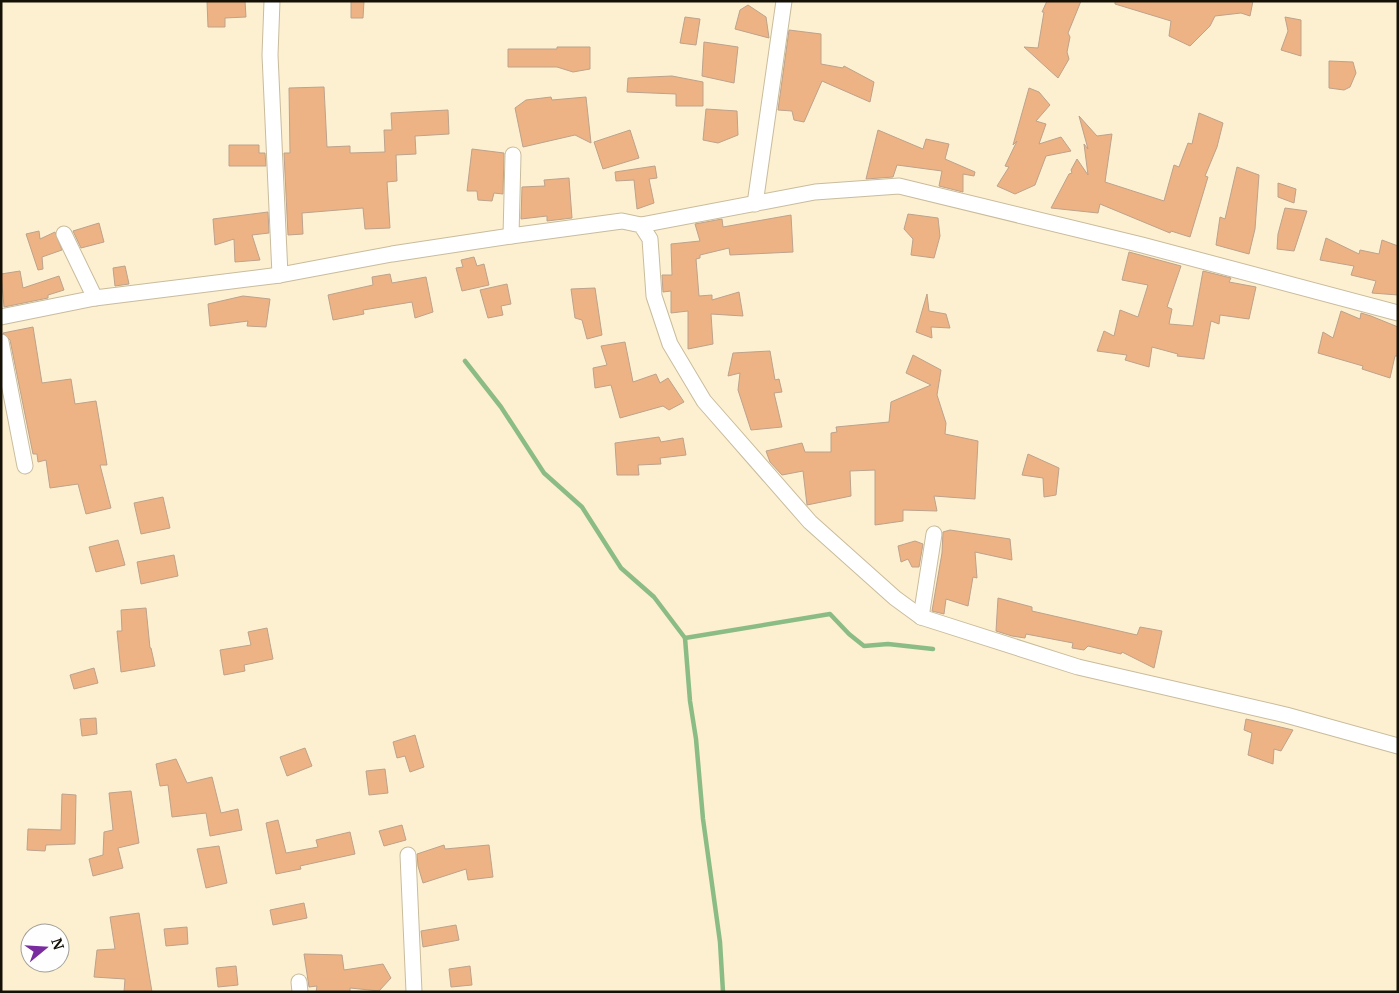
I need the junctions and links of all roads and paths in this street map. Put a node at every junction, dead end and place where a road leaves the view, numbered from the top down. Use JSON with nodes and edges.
{"nodes":[{"id":1,"x":272,"y":1,"type":"edge"},
{"id":2,"x":784,"y":1,"type":"edge"},
{"id":3,"x":512,"y":155,"type":"dead end"},
{"id":4,"x":754,"y":204,"type":"junction"},
{"id":5,"x":641,"y":224,"type":"junction"},
{"id":6,"x":64,"y":234,"type":"dead end"},
{"id":7,"x":511,"y":236,"type":"junction"},
{"id":8,"x":280,"y":275,"type":"junction"},
{"id":9,"x":95,"y":298,"type":"junction"},
{"id":10,"x":1398,"y":313,"type":"edge"},
{"id":11,"x":1,"y":318,"type":"edge"},
{"id":12,"x":1,"y":342,"type":"edge"},
{"id":13,"x":25,"y":466,"type":"dead end"},
{"id":14,"x":934,"y":534,"type":"dead end"},
{"id":15,"x":921,"y":617,"type":"junction"},
{"id":16,"x":1398,"y":746,"type":"edge"},
{"id":17,"x":408,"y":855,"type":"dead end"},
{"id":18,"x":414,"y":992,"type":"edge"}],
"edges":[{"from":1,"to":8,"type":"street"},
{"from":2,"to":4,"type":"street"},
{"from":3,"to":7,"type":"street"},
{"from":4,"to":5,"type":"street"},
{"from":4,"to":10,"type":"street"},
{"from":5,"to":7,"type":"street"},
{"from":5,"to":15,"type":"street"},
{"from":6,"to":9,"type":"street"},
{"from":7,"to":8,"type":"street"},
{"from":8,"to":9,"type":"street"},
{"from":9,"to":11,"type":"street"},
{"from":12,"to":13,"type":"street"},
{"from":14,"to":15,"type":"street"},
{"from":15,"to":16,"type":"street"},
{"from":17,"to":18,"type":"street"}]}
